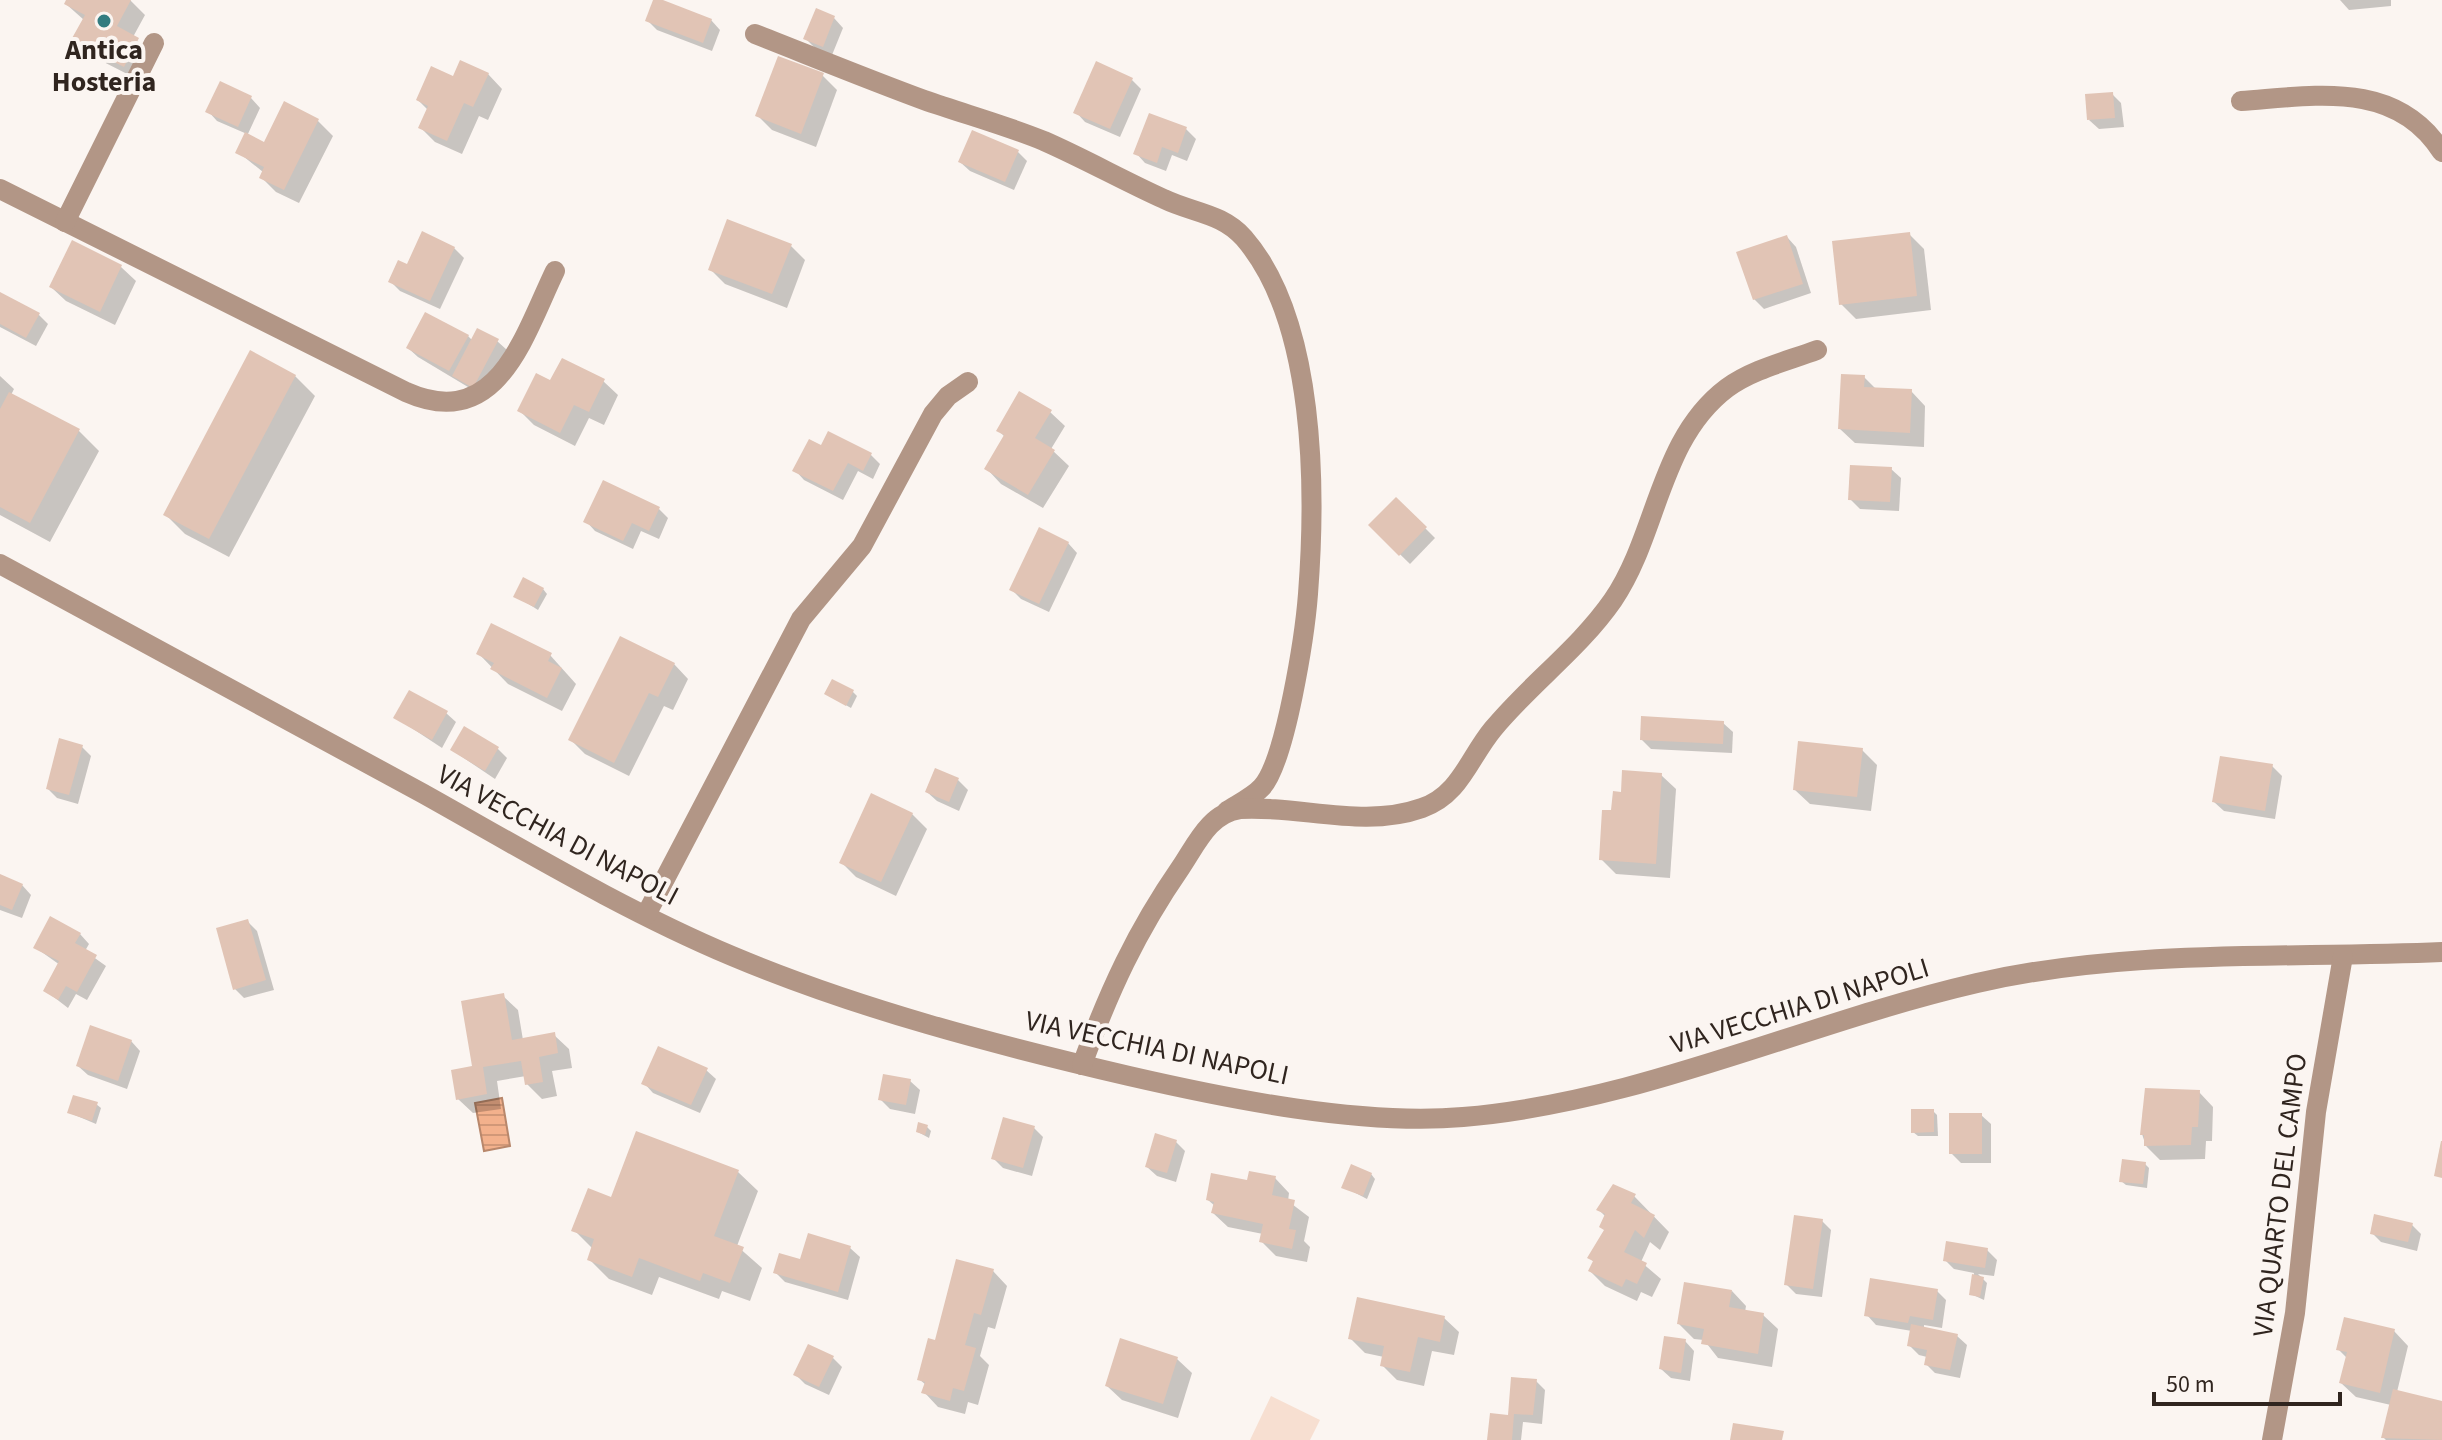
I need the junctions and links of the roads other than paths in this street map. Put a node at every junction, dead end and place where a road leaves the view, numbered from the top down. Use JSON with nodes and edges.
{"nodes":[{"id":1,"x":755,"y":34,"type":"dead end"},
{"id":2,"x":154,"y":43,"type":"dead end"},
{"id":3,"x":2241,"y":101,"type":"dead end"},
{"id":4,"x":2442,"y":152,"type":"edge"},
{"id":5,"x":0,"y":189,"type":"edge"},
{"id":6,"x":65,"y":222,"type":"junction"},
{"id":7,"x":555,"y":271,"type":"dead end"},
{"id":8,"x":1817,"y":350,"type":"dead end"},
{"id":9,"x":968,"y":382,"type":"dead end"},
{"id":10,"x":0,"y":564,"type":"edge"},
{"id":11,"x":1227,"y":811,"type":"junction"},
{"id":12,"x":646,"y":915,"type":"junction"},
{"id":13,"x":2442,"y":952,"type":"edge"},
{"id":14,"x":2343,"y":956,"type":"junction"},
{"id":15,"x":1082,"y":1065,"type":"junction"},
{"id":16,"x":2272,"y":1440,"type":"edge"}],
"edges":[{"from":1,"to":11,"type":"street"},
{"from":2,"to":6,"type":"street"},
{"from":3,"to":4,"type":"street"},
{"from":5,"to":6,"type":"street"},
{"from":6,"to":7,"type":"street"},
{"from":8,"to":11,"type":"street"},
{"from":9,"to":12,"type":"street"},
{"from":10,"to":12,"type":"street","name":"VIA VECCHIA DI NAPOLI"},
{"from":11,"to":15,"type":"street"},
{"from":12,"to":15,"type":"street","name":"VIA VECCHIA DI NAPOLI"},
{"from":13,"to":14,"type":"street","name":"VIA VECCHIA DI NAPOLI"},
{"from":14,"to":15,"type":"street","name":"VIA VECCHIA DI NAPOLI"},
{"from":14,"to":16,"type":"street","name":"VIA QUARTO DEL CAMPO"}]}
